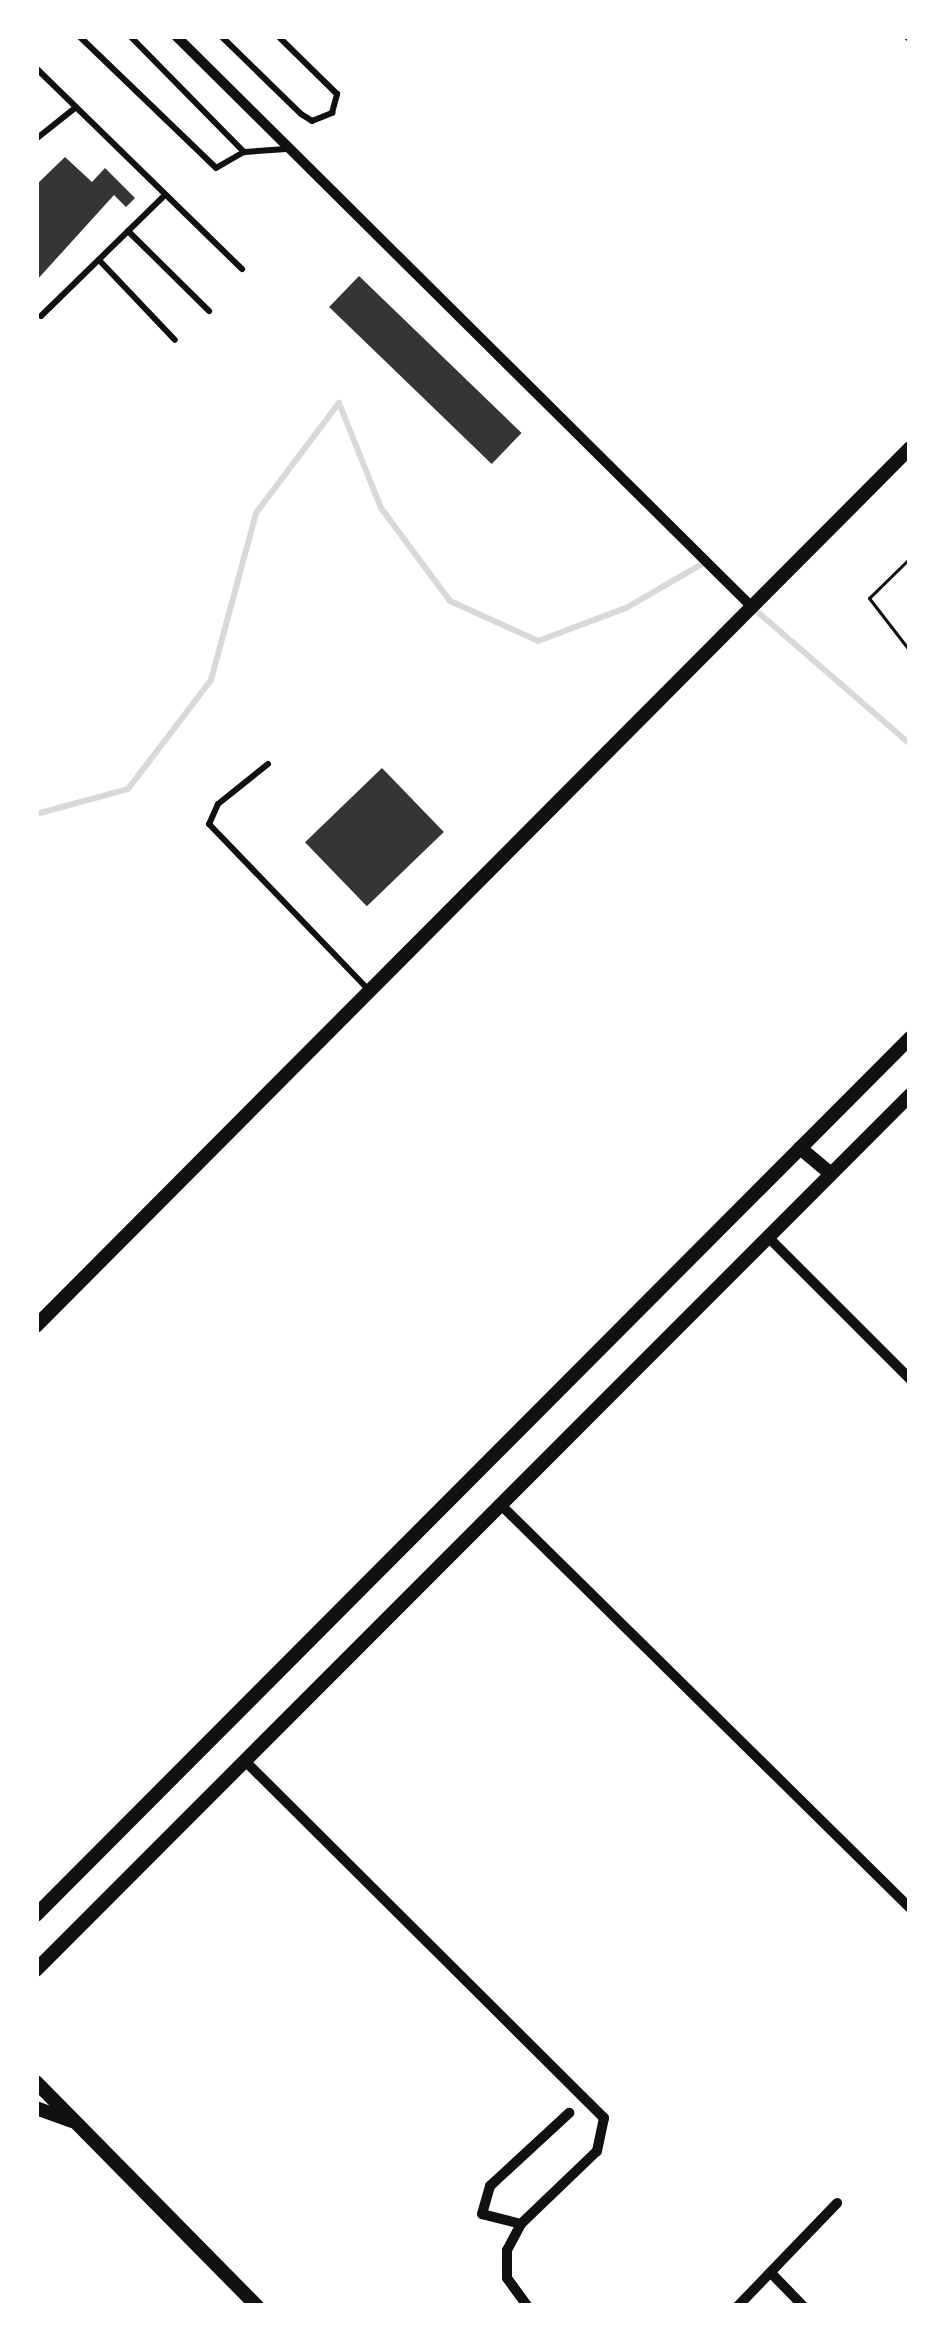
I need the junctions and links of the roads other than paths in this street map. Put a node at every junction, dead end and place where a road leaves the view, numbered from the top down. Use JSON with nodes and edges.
{"nodes":[{"id":1,"x":79,"y":36,"type":"edge"},
{"id":2,"x":130,"y":36,"type":"edge"},
{"id":3,"x":176,"y":36,"type":"edge"},
{"id":4,"x":221,"y":36,"type":"edge"},
{"id":5,"x":278,"y":36,"type":"edge"},
{"id":6,"x":36,"y":68,"type":"edge"},
{"id":7,"x":75,"y":108,"type":"junction"},
{"id":8,"x":36,"y":139,"type":"edge"},
{"id":9,"x":290,"y":149,"type":"junction"},
{"id":10,"x":244,"y":152,"type":"junction"},
{"id":11,"x":165,"y":195,"type":"junction"},
{"id":12,"x":128,"y":231,"type":"junction"},
{"id":13,"x":99,"y":260,"type":"junction"},
{"id":14,"x":242,"y":268,"type":"dead end"},
{"id":15,"x":209,"y":311,"type":"dead end"},
{"id":16,"x":41,"y":316,"type":"dead end"},
{"id":17,"x":175,"y":340,"type":"dead end"},
{"id":18,"x":910,"y":448,"type":"edge"},
{"id":19,"x":751,"y":606,"type":"junction"},
{"id":20,"x":268,"y":764,"type":"dead end"},
{"id":21,"x":370,"y":992,"type":"junction"},
{"id":22,"x":910,"y":1038,"type":"edge"},
{"id":23,"x":910,"y":1095,"type":"edge"},
{"id":24,"x":800,"y":1148,"type":"junction"},
{"id":25,"x":830,"y":1174,"type":"junction"},
{"id":26,"x":768,"y":1237,"type":"junction"},
{"id":27,"x":36,"y":1326,"type":"edge"},
{"id":28,"x":910,"y":1379,"type":"edge"},
{"id":29,"x":503,"y":1507,"type":"junction"},
{"id":30,"x":247,"y":1762,"type":"junction"},
{"id":31,"x":910,"y":1908,"type":"edge"},
{"id":32,"x":36,"y":1915,"type":"edge"},
{"id":33,"x":36,"y":1970,"type":"edge"},
{"id":34,"x":36,"y":2083,"type":"edge"},
{"id":35,"x":36,"y":2108,"type":"edge"},
{"id":36,"x":569,"y":2113,"type":"dead end"},
{"id":37,"x":76,"y":2123,"type":"junction"},
{"id":38,"x":837,"y":2203,"type":"dead end"},
{"id":39,"x":520,"y":2224,"type":"junction"},
{"id":40,"x":773,"y":2275,"type":"junction"},
{"id":41,"x":257,"y":2306,"type":"edge"},
{"id":42,"x":527,"y":2306,"type":"edge"},
{"id":43,"x":738,"y":2306,"type":"edge"},
{"id":44,"x":803,"y":2306,"type":"edge"}],
"edges":[{"from":1,"to":10,"type":"lane"},
{"from":2,"to":10,"type":"lane"},
{"from":3,"to":9,"type":"street"},
{"from":4,"to":5,"type":"lane"},
{"from":6,"to":7,"type":"lane"},
{"from":7,"to":8,"type":"lane"},
{"from":7,"to":11,"type":"lane"},
{"from":9,"to":10,"type":"lane"},
{"from":9,"to":19,"type":"street"},
{"from":11,"to":12,"type":"lane"},
{"from":11,"to":14,"type":"lane"},
{"from":12,"to":13,"type":"lane"},
{"from":12,"to":15,"type":"lane"},
{"from":13,"to":16,"type":"lane"},
{"from":13,"to":17,"type":"lane"},
{"from":18,"to":19,"type":"street"},
{"from":19,"to":21,"type":"street"},
{"from":20,"to":21,"type":"lane"},
{"from":21,"to":27,"type":"street"},
{"from":22,"to":24,"type":"street"},
{"from":23,"to":25,"type":"street"},
{"from":24,"to":25,"type":"street"},
{"from":24,"to":32,"type":"street"},
{"from":25,"to":26,"type":"street"},
{"from":26,"to":28,"type":"street"},
{"from":26,"to":29,"type":"street"},
{"from":29,"to":30,"type":"street"},
{"from":29,"to":31,"type":"street"},
{"from":30,"to":33,"type":"street"},
{"from":30,"to":39,"type":"street"},
{"from":34,"to":37,"type":"street"},
{"from":35,"to":37,"type":"street"},
{"from":36,"to":39,"type":"street"},
{"from":37,"to":41,"type":"street"},
{"from":38,"to":40,"type":"street"},
{"from":39,"to":42,"type":"street"},
{"from":40,"to":43,"type":"street"},
{"from":40,"to":44,"type":"street"}]}
